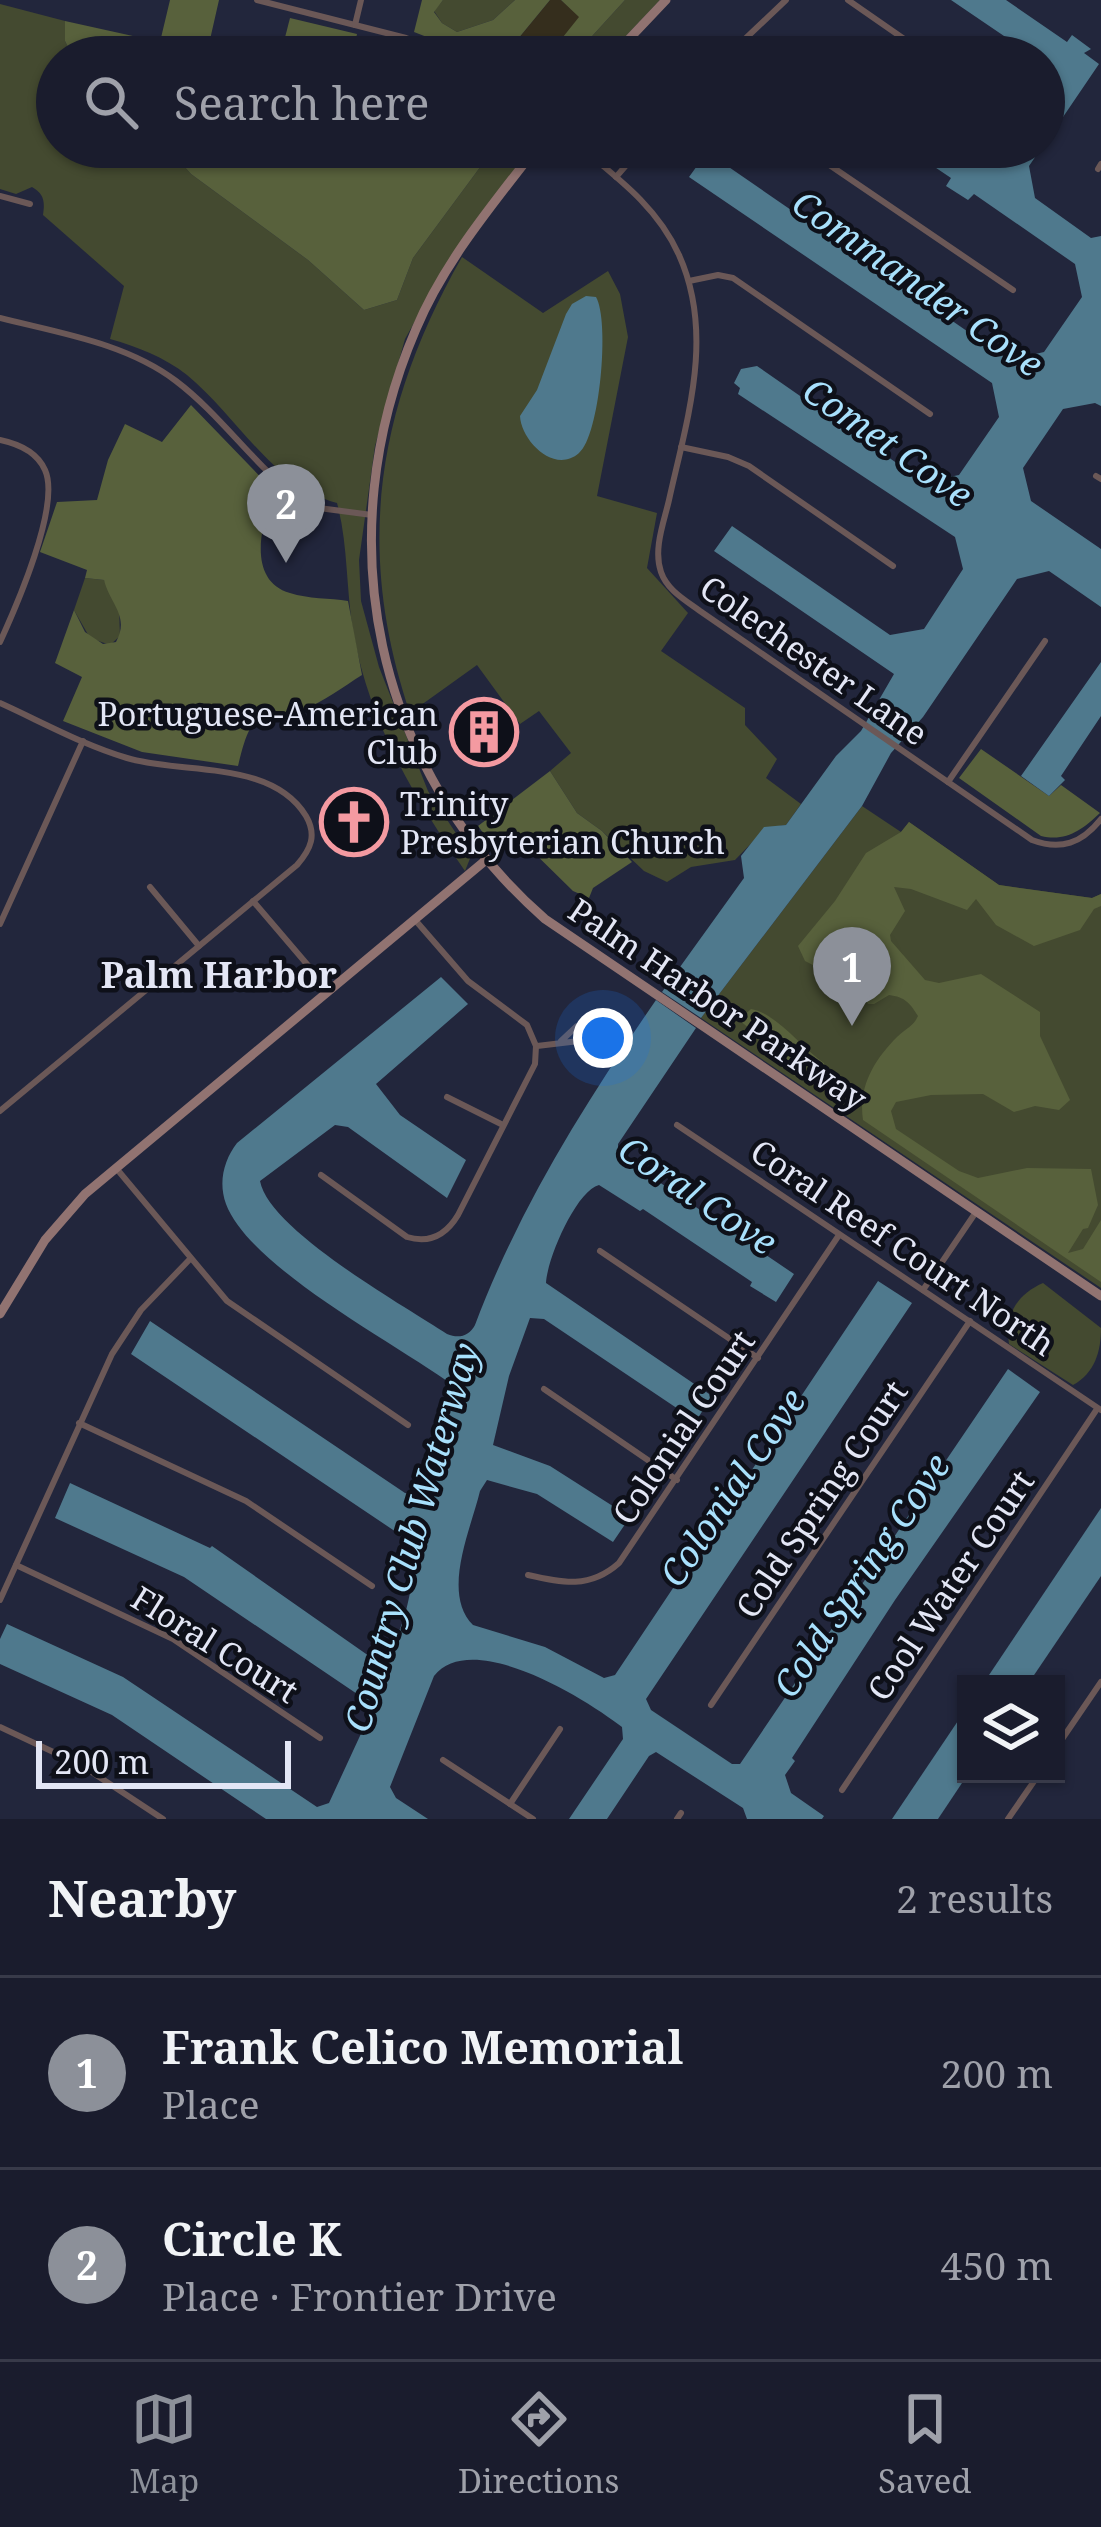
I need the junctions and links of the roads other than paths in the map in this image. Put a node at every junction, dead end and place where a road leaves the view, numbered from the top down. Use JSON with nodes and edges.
{"nodes":[{"id":1,"x":256,"y":0,"type":"edge"},
{"id":2,"x":361,"y":0,"type":"edge"},
{"id":3,"x":666,"y":0,"type":"edge"},
{"id":4,"x":786,"y":0,"type":"edge"},
{"id":5,"x":848,"y":0,"type":"edge"},
{"id":6,"x":355,"y":25,"type":"junction"},
{"id":7,"x":390,"y":36,"type":"edge"},
{"id":8,"x":632,"y":36,"type":"edge"},
{"id":9,"x":748,"y":36,"type":"edge"},
{"id":10,"x":900,"y":36,"type":"edge"},
{"id":11,"x":522,"y":168,"type":"edge"},
{"id":12,"x":605,"y":168,"type":"edge"},
{"id":13,"x":624,"y":168,"type":"edge"},
{"id":14,"x":834,"y":168,"type":"edge"},
{"id":15,"x":616,"y":177,"type":"junction"},
{"id":16,"x":0,"y":196,"type":"edge"},
{"id":17,"x":30,"y":204,"type":"dead end"},
{"id":18,"x":689,"y":281,"type":"junction"},
{"id":19,"x":1012,"y":290,"type":"dead end"},
{"id":20,"x":0,"y":318,"type":"edge"},
{"id":21,"x":930,"y":413,"type":"dead end"},
{"id":22,"x":0,"y":440,"type":"edge"},
{"id":23,"x":681,"y":447,"type":"junction"},
{"id":24,"x":373,"y":515,"type":"junction"},
{"id":25,"x":893,"y":566,"type":"dead end"},
{"id":26,"x":1045,"y":641,"type":"dead end"},
{"id":27,"x":0,"y":642,"type":"edge"},
{"id":28,"x":0,"y":703,"type":"edge"},
{"id":29,"x":83,"y":741,"type":"junction"},
{"id":30,"x":948,"y":782,"type":"junction"},
{"id":31,"x":1101,"y":819,"type":"edge"},
{"id":32,"x":486,"y":860,"type":"junction"},
{"id":33,"x":150,"y":887,"type":"dead end"},
{"id":34,"x":254,"y":901,"type":"junction"},
{"id":35,"x":416,"y":921,"type":"junction"},
{"id":36,"x":0,"y":924,"type":"edge"},
{"id":37,"x":199,"y":946,"type":"junction"},
{"id":38,"x":330,"y":992,"type":"junction"},
{"id":39,"x":561,"y":1041,"type":"dead end"},
{"id":40,"x":536,"y":1046,"type":"junction"},
{"id":41,"x":447,"y":1097,"type":"dead end"},
{"id":42,"x":0,"y":1111,"type":"edge"},
{"id":43,"x":677,"y":1124,"type":"dead end"},
{"id":44,"x":503,"y":1125,"type":"junction"},
{"id":45,"x":116,"y":1168,"type":"junction"},
{"id":46,"x":321,"y":1175,"type":"dead end"},
{"id":47,"x":976,"y":1212,"type":"junction"},
{"id":48,"x":839,"y":1234,"type":"junction"},
{"id":49,"x":601,"y":1251,"type":"dead end"},
{"id":50,"x":190,"y":1259,"type":"junction"},
{"id":51,"x":923,"y":1290,"type":"junction"},
{"id":52,"x":1101,"y":1296,"type":"edge"},
{"id":53,"x":2,"y":1307,"type":"edge"},
{"id":54,"x":970,"y":1321,"type":"junction"},
{"id":55,"x":758,"y":1358,"type":"junction"},
{"id":56,"x":544,"y":1390,"type":"dead end"},
{"id":57,"x":1100,"y":1409,"type":"edge"},
{"id":58,"x":79,"y":1423,"type":"junction"},
{"id":59,"x":408,"y":1425,"type":"dead end"},
{"id":60,"x":677,"y":1480,"type":"junction"},
{"id":61,"x":16,"y":1565,"type":"junction"},
{"id":62,"x":528,"y":1575,"type":"dead end"},
{"id":63,"x":372,"y":1586,"type":"dead end"},
{"id":64,"x":0,"y":1600,"type":"edge"},
{"id":65,"x":1101,"y":1682,"type":"edge"},
{"id":66,"x":711,"y":1705,"type":"dead end"},
{"id":67,"x":0,"y":1727,"type":"edge"},
{"id":68,"x":560,"y":1729,"type":"dead end"},
{"id":69,"x":1065,"y":1735,"type":"edge"},
{"id":70,"x":320,"y":1738,"type":"dead end"},
{"id":71,"x":443,"y":1760,"type":"dead end"},
{"id":72,"x":1033,"y":1783,"type":"edge"},
{"id":73,"x":842,"y":1790,"type":"dead end"},
{"id":74,"x":510,"y":1804,"type":"junction"},
{"id":75,"x":163,"y":1819,"type":"edge"},
{"id":76,"x":533,"y":1819,"type":"edge"},
{"id":77,"x":1009,"y":1819,"type":"edge"}],
"edges":[{"from":1,"to":6,"type":"street"},
{"from":2,"to":6,"type":"street"},
{"from":3,"to":8,"type":"street"},
{"from":4,"to":9,"type":"street"},
{"from":5,"to":10,"type":"street"},
{"from":6,"to":7,"type":"street"},
{"from":11,"to":24,"type":"street","name":"Palm Harbor Parkway"},
{"from":12,"to":15,"type":"street","name":"Colechester Lane"},
{"from":13,"to":15,"type":"street"},
{"from":14,"to":19,"type":"street"},
{"from":15,"to":18,"type":"street","name":"Colechester Lane"},
{"from":16,"to":17,"type":"street"},
{"from":18,"to":21,"type":"street"},
{"from":18,"to":23,"type":"street","name":"Colechester Lane"},
{"from":20,"to":24,"type":"street"},
{"from":22,"to":27,"type":"street"},
{"from":23,"to":25,"type":"street"},
{"from":23,"to":30,"type":"street","name":"Colechester Lane"},
{"from":24,"to":32,"type":"street","name":"Palm Harbor Parkway"},
{"from":26,"to":30,"type":"street"},
{"from":28,"to":29,"type":"street"},
{"from":29,"to":34,"type":"street"},
{"from":29,"to":36,"type":"street"},
{"from":30,"to":31,"type":"street","name":"Colechester Lane"},
{"from":32,"to":35,"type":"street"},
{"from":32,"to":47,"type":"street","name":"Palm Harbor Parkway"},
{"from":33,"to":37,"type":"street"},
{"from":34,"to":37,"type":"street"},
{"from":34,"to":38,"type":"street"},
{"from":35,"to":38,"type":"street"},
{"from":35,"to":40,"type":"street"},
{"from":37,"to":42,"type":"street"},
{"from":38,"to":45,"type":"street"},
{"from":39,"to":40,"type":"street"},
{"from":40,"to":44,"type":"street"},
{"from":41,"to":44,"type":"street"},
{"from":43,"to":48,"type":"street","name":"Coral Reef Court North"},
{"from":44,"to":46,"type":"street"},
{"from":45,"to":50,"type":"street"},
{"from":45,"to":53,"type":"street"},
{"from":47,"to":51,"type":"street"},
{"from":47,"to":52,"type":"street","name":"Palm Harbor Parkway"},
{"from":48,"to":51,"type":"street","name":"Coral Reef Court North"},
{"from":48,"to":55,"type":"street","name":"Colonial Court"},
{"from":49,"to":55,"type":"street"},
{"from":50,"to":58,"type":"street"},
{"from":50,"to":59,"type":"street"},
{"from":51,"to":54,"type":"street","name":"Coral Reef Court North"},
{"from":54,"to":57,"type":"street","name":"Coral Reef Court North"},
{"from":54,"to":66,"type":"street","name":"Cold Spring Court"},
{"from":55,"to":60,"type":"street","name":"Colonial Court"},
{"from":56,"to":60,"type":"street"},
{"from":57,"to":73,"type":"street","name":"Cool Water Court"},
{"from":58,"to":61,"type":"street"},
{"from":58,"to":63,"type":"street"},
{"from":60,"to":62,"type":"street","name":"Colonial Court"},
{"from":61,"to":64,"type":"street"},
{"from":61,"to":70,"type":"street","name":"Floral Court"},
{"from":65,"to":69,"type":"street"},
{"from":67,"to":75,"type":"street"},
{"from":68,"to":74,"type":"street"},
{"from":71,"to":74,"type":"street"},
{"from":72,"to":77,"type":"street"},
{"from":74,"to":76,"type":"street"}]}
